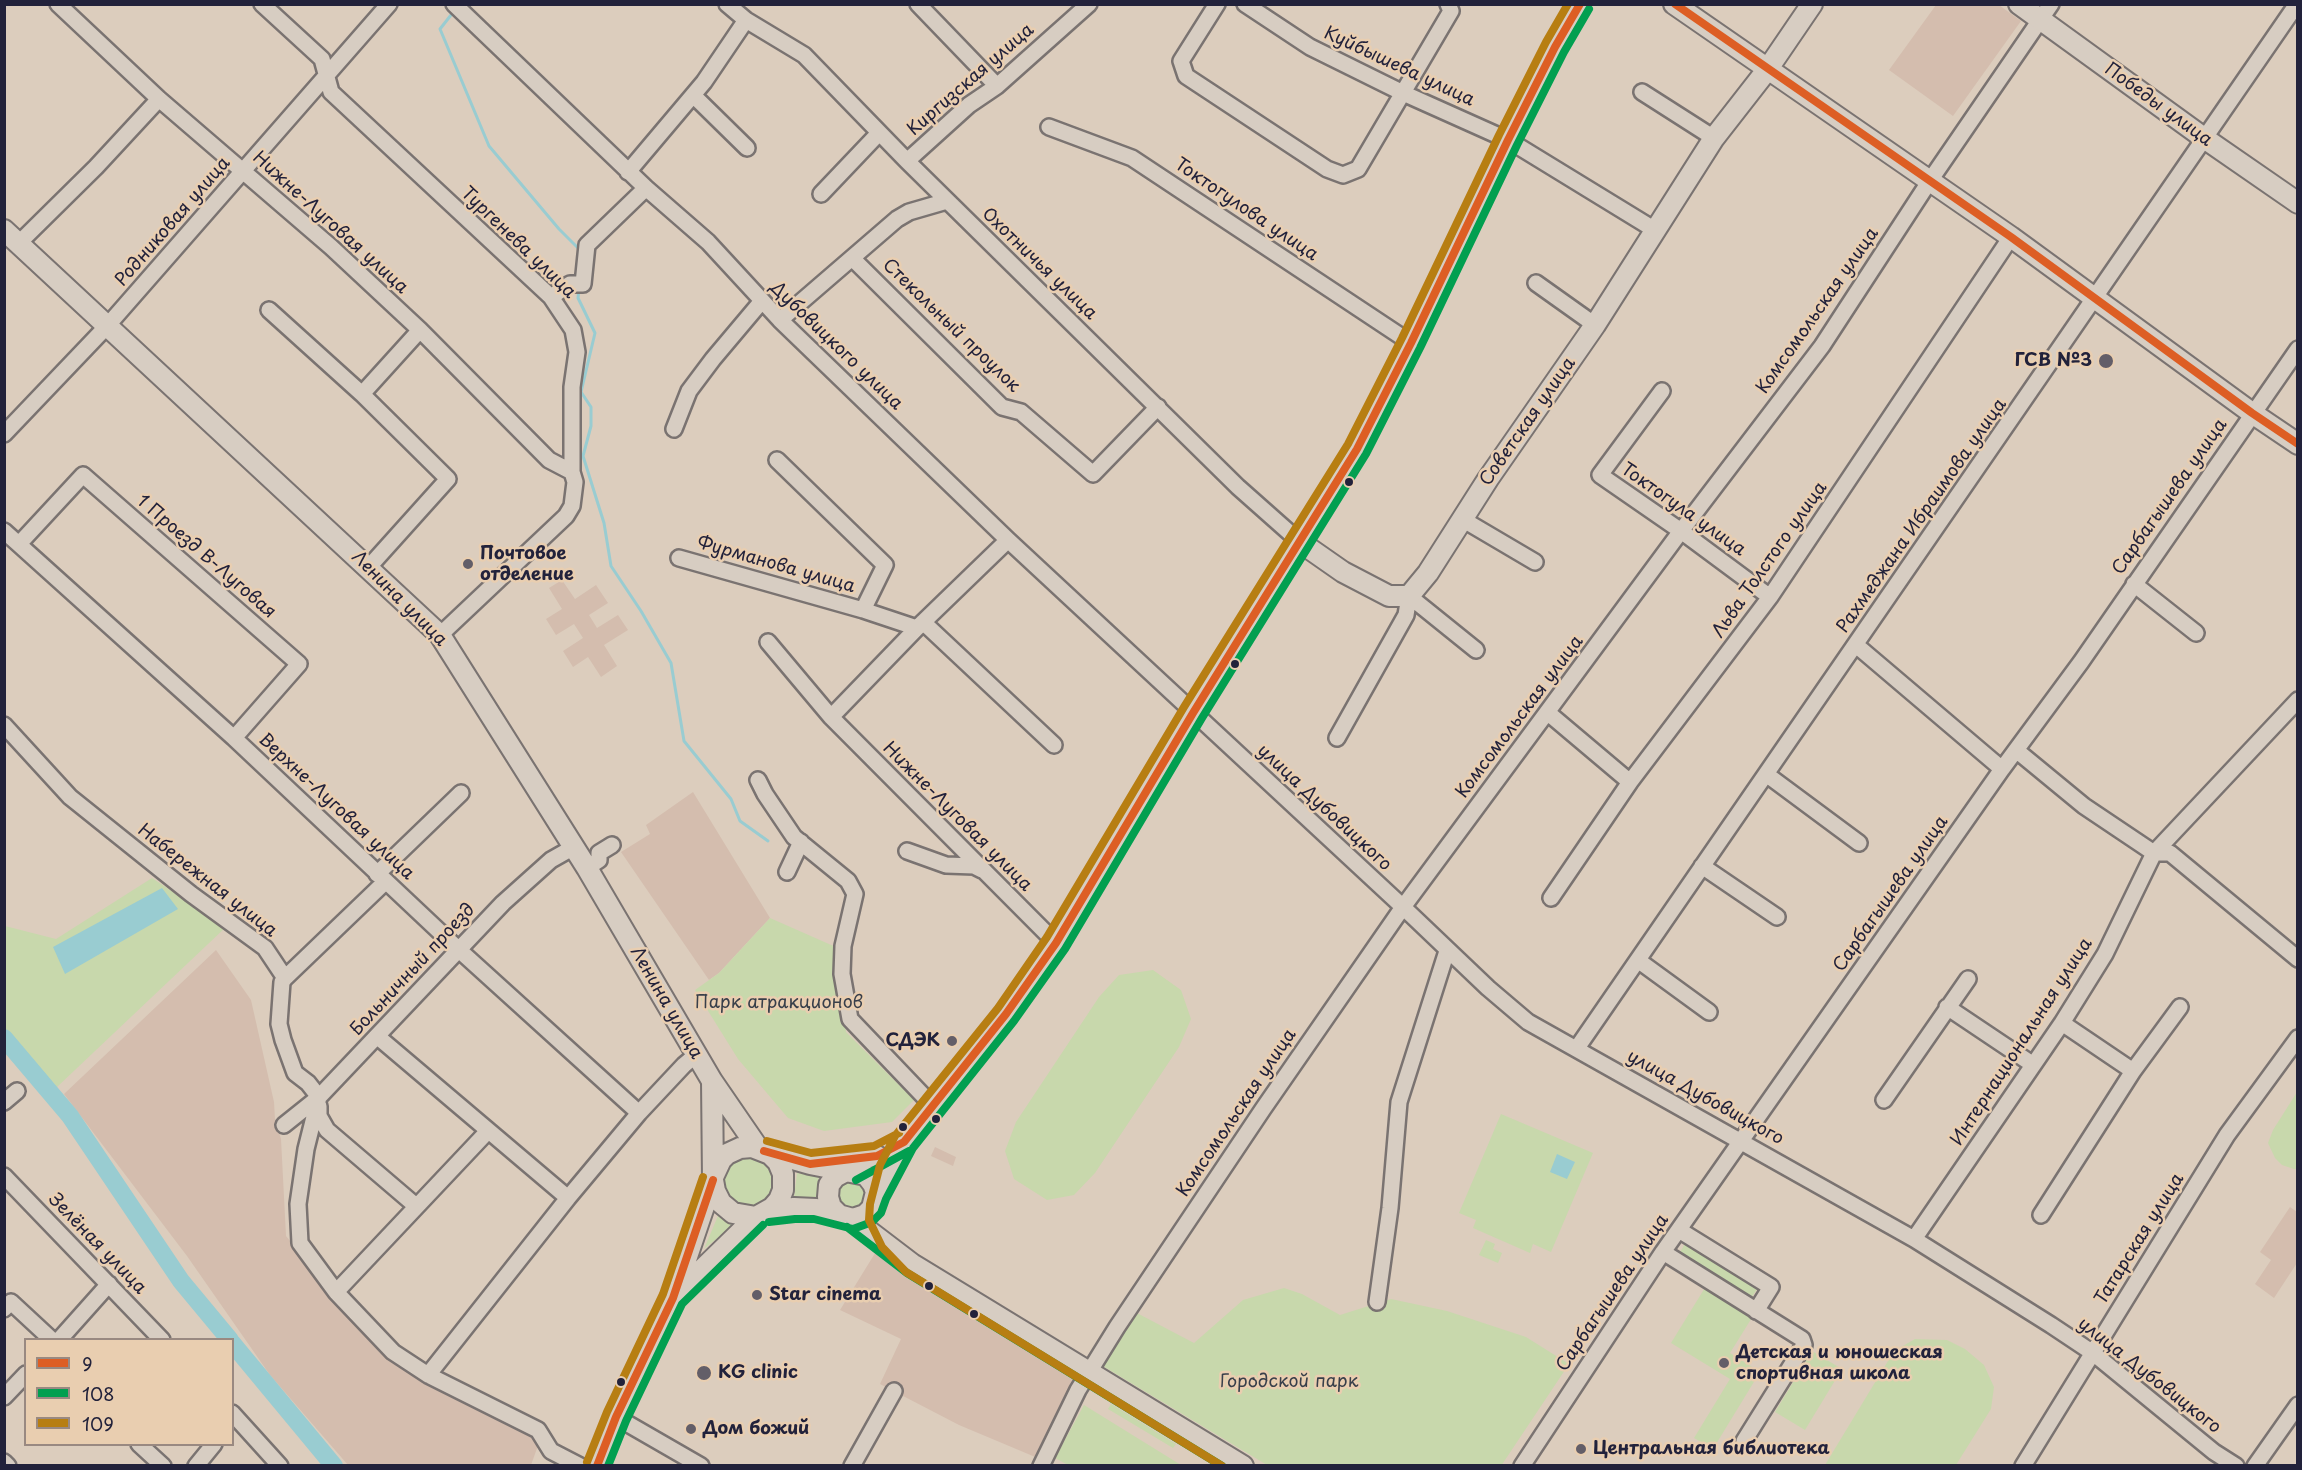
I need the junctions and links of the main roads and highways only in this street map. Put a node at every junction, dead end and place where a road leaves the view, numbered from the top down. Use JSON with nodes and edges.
{"nodes":[{"id":1,"x":1580,"y":4,"type":"edge"},
{"id":2,"x":1674,"y":4,"type":"edge"},
{"id":3,"x":1812,"y":4,"type":"edge"},
{"id":4,"x":2019,"y":4,"type":"edge"},
{"id":5,"x":2045,"y":12,"type":"edge"},
{"id":6,"x":1767,"y":70,"type":"junction"},
{"id":7,"x":2298,"y":203,"type":"edge"},
{"id":8,"x":4,"y":230,"type":"edge"},
{"id":9,"x":2298,"y":444,"type":"edge"},
{"id":10,"x":1300,"y":542,"type":"junction"},
{"id":11,"x":712,"y":1081,"type":"junction"},
{"id":12,"x":725,"y":1101,"type":"junction"},
{"id":13,"x":761,"y":1149,"type":"junction"},
{"id":14,"x":787,"y":1158,"type":"junction"},
{"id":15,"x":883,"y":1162,"type":"junction"},
{"id":16,"x":810,"y":1164,"type":"junction"},
{"id":17,"x":848,"y":1171,"type":"junction"},
{"id":18,"x":713,"y":1178,"type":"junction"},
{"id":19,"x":877,"y":1204,"type":"junction"},
{"id":20,"x":761,"y":1215,"type":"junction"},
{"id":21,"x":846,"y":1217,"type":"junction"},
{"id":22,"x":912,"y":1264,"type":"junction"},
{"id":23,"x":673,"y":1298,"type":"junction"},
{"id":24,"x":597,"y":1466,"type":"edge"},
{"id":25,"x":1243,"y":1466,"type":"edge"}],
"edges":[{"from":1,"to":10,"type":"main road"},
{"from":2,"to":6,"type":"main road"},
{"from":3,"to":6,"type":"main road","name":"Советская улица"},
{"from":4,"to":5,"type":"main road","name":"Победы улица"},
{"from":5,"to":7,"type":"main road","name":"Победы улица"},
{"from":6,"to":9,"type":"main road"},
{"from":6,"to":10,"type":"main road","name":"Советская улица"},
{"from":8,"to":11,"type":"main road","name":"Ленина улица"},
{"from":10,"to":15,"type":"main road"},
{"from":11,"to":12,"type":"main road","name":"Ленина улица"},
{"from":11,"to":18,"type":"main road"},
{"from":12,"to":13,"type":"main road"},
{"from":12,"to":14,"type":"main road"},
{"from":13,"to":14,"type":"main road"},
{"from":13,"to":18,"type":"main road"},
{"from":13,"to":20,"type":"main road"},
{"from":14,"to":16,"type":"main road"},
{"from":15,"to":16,"type":"main road"},
{"from":15,"to":17,"type":"main road"},
{"from":15,"to":19,"type":"main road"},
{"from":16,"to":17,"type":"main road"},
{"from":17,"to":19,"type":"main road"},
{"from":17,"to":21,"type":"main road"},
{"from":18,"to":20,"type":"main road"},
{"from":18,"to":23,"type":"main road"},
{"from":19,"to":21,"type":"main road"},
{"from":19,"to":22,"type":"main road"},
{"from":20,"to":21,"type":"main road"},
{"from":20,"to":23,"type":"main road"},
{"from":21,"to":22,"type":"main road"},
{"from":22,"to":25,"type":"main road"},
{"from":23,"to":24,"type":"main road"}]}
